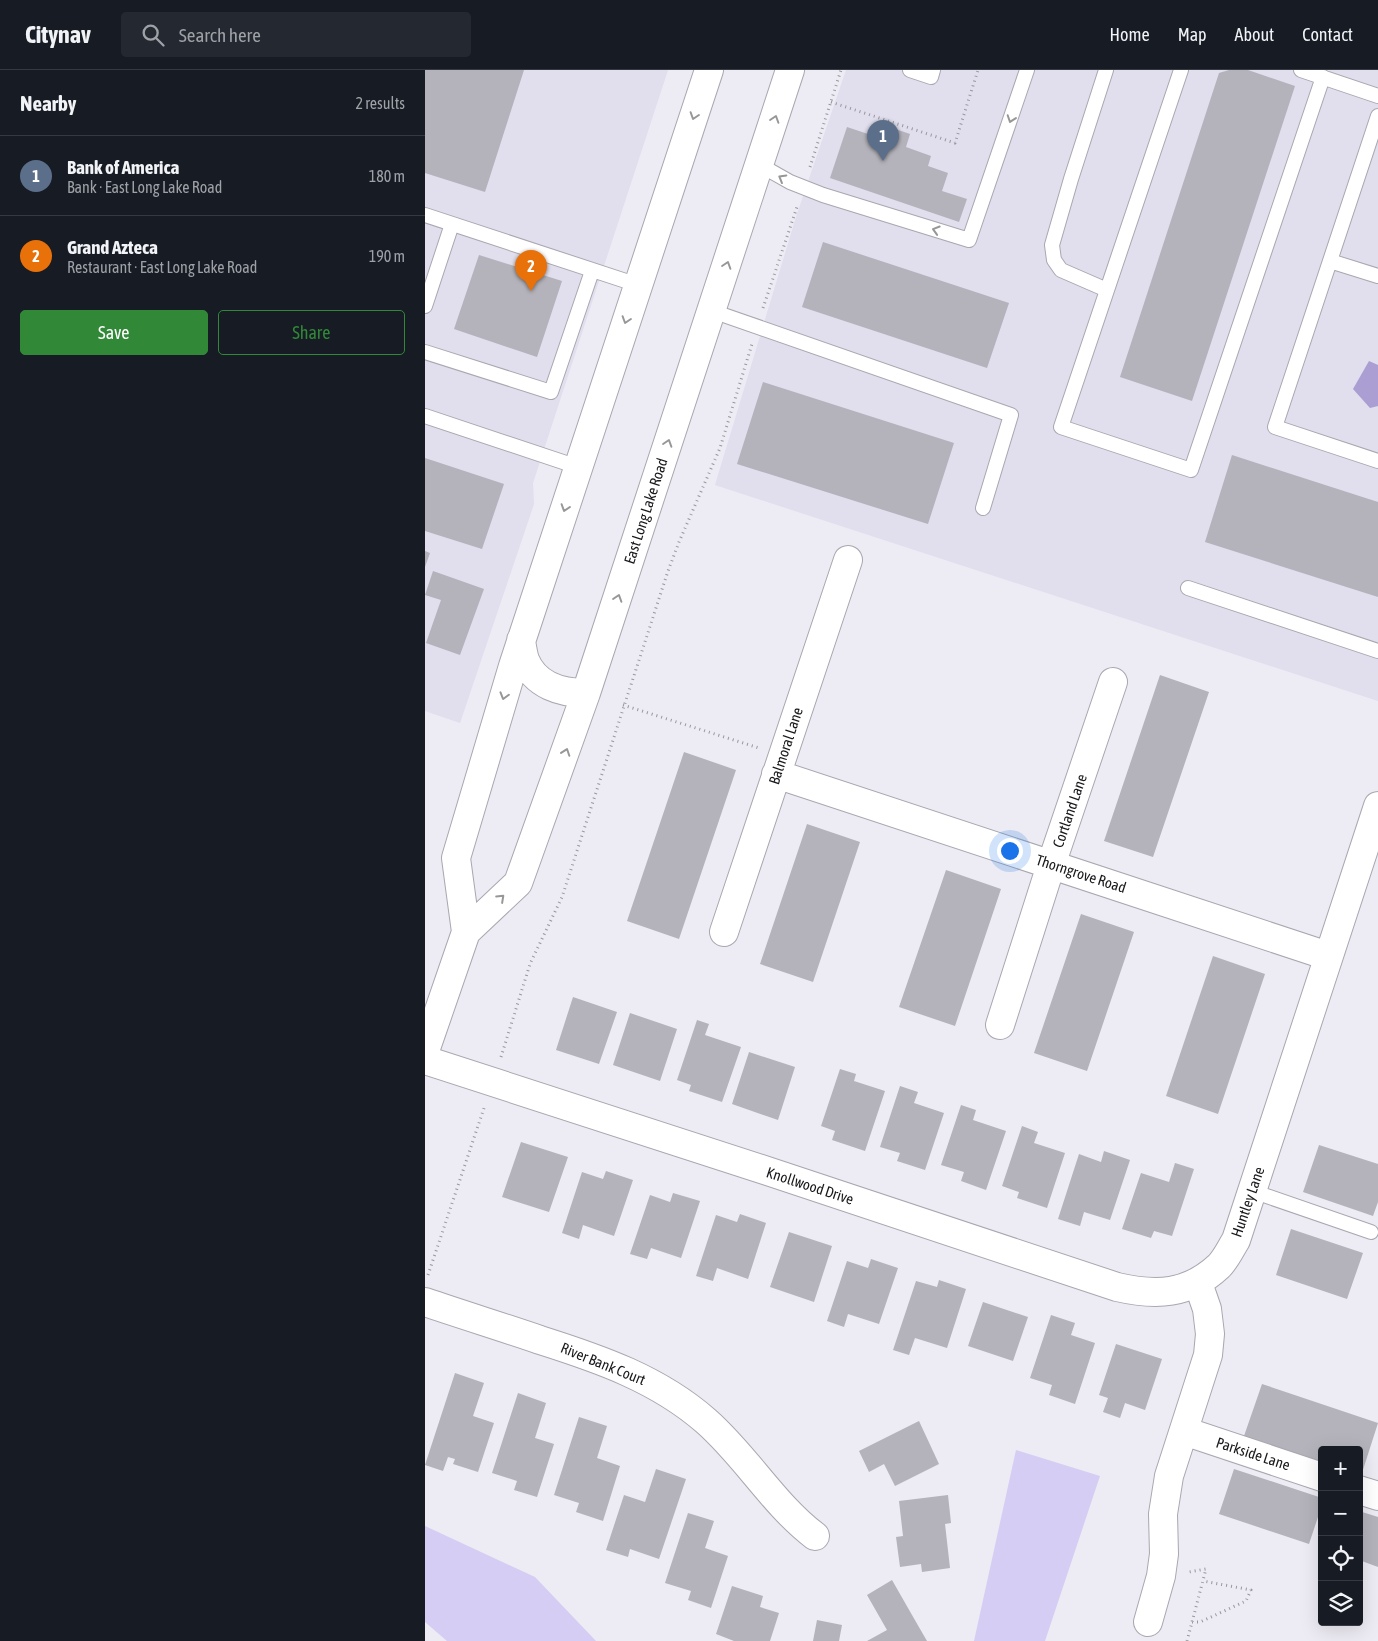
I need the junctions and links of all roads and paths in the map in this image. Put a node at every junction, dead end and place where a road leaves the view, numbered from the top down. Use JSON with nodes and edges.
{"nodes":[{"id":1,"x":709,"y":70,"type":"edge"},
{"id":2,"x":790,"y":70,"type":"edge"},
{"id":3,"x":841,"y":70,"type":"edge"},
{"id":4,"x":910,"y":70,"type":"edge"},
{"id":5,"x":933,"y":70,"type":"edge"},
{"id":6,"x":978,"y":70,"type":"edge"},
{"id":7,"x":1106,"y":70,"type":"edge"},
{"id":8,"x":1181,"y":70,"type":"edge"},
{"id":9,"x":1301,"y":70,"type":"edge"},
{"id":10,"x":1027,"y":71,"type":"edge"},
{"id":11,"x":1323,"y":77,"type":"junction"},
{"id":12,"x":1378,"y":96,"type":"edge"},
{"id":13,"x":831,"y":102,"type":"junction"},
{"id":14,"x":1378,"y":116,"type":"edge"},
{"id":15,"x":760,"y":165,"type":"junction"},
{"id":16,"x":809,"y":170,"type":"dead end"},
{"id":17,"x":799,"y":201,"type":"dead end"},
{"id":18,"x":425,"y":215,"type":"edge"},
{"id":19,"x":452,"y":224,"type":"junction"},
{"id":20,"x":1330,"y":260,"type":"junction"},
{"id":21,"x":592,"y":271,"type":"junction"},
{"id":22,"x":1378,"y":276,"type":"edge"},
{"id":23,"x":638,"y":285,"type":"junction"},
{"id":24,"x":1107,"y":290,"type":"junction"},
{"id":25,"x":425,"y":306,"type":"edge"},
{"id":26,"x":712,"y":311,"type":"junction"},
{"id":27,"x":757,"y":327,"type":"junction"},
{"id":28,"x":425,"y":352,"type":"edge"},
{"id":29,"x":425,"y":416,"type":"edge"},
{"id":30,"x":1378,"y":461,"type":"edge"},
{"id":31,"x":578,"y":467,"type":"junction"},
{"id":32,"x":983,"y":508,"type":"dead end"},
{"id":33,"x":848,"y":560,"type":"dead end"},
{"id":34,"x":1188,"y":588,"type":"dead end"},
{"id":35,"x":521,"y":640,"type":"junction"},
{"id":36,"x":1378,"y":651,"type":"edge"},
{"id":37,"x":1113,"y":682,"type":"dead end"},
{"id":38,"x":586,"y":693,"type":"junction"},
{"id":39,"x":623,"y":705,"type":"junction"},
{"id":40,"x":779,"y":765,"type":"junction"},
{"id":41,"x":1376,"y":820,"type":"edge"},
{"id":42,"x":1051,"y":865,"type":"junction"},
{"id":43,"x":466,"y":932,"type":"junction"},
{"id":44,"x":724,"y":932,"type":"dead end"},
{"id":45,"x":1328,"y":956,"type":"junction"},
{"id":46,"x":1001,"y":1025,"type":"dead end"},
{"id":47,"x":425,"y":1051,"type":"edge"},
{"id":48,"x":425,"y":1060,"type":"edge"},
{"id":49,"x":499,"y":1062,"type":"dead end"},
{"id":50,"x":485,"y":1105,"type":"dead end"},
{"id":51,"x":1252,"y":1191,"type":"junction"},
{"id":52,"x":1371,"y":1232,"type":"dead end"},
{"id":53,"x":425,"y":1282,"type":"edge"},
{"id":54,"x":1198,"y":1283,"type":"junction"},
{"id":55,"x":425,"y":1302,"type":"edge"},
{"id":56,"x":1184,"y":1431,"type":"junction"},
{"id":57,"x":1318,"y":1477,"type":"edge"},
{"id":58,"x":1362,"y":1491,"type":"edge"},
{"id":59,"x":1378,"y":1496,"type":"edge"},
{"id":60,"x":815,"y":1536,"type":"dead end"},
{"id":61,"x":1161,"y":1576,"type":"junction"},
{"id":62,"x":1203,"y":1581,"type":"junction"},
{"id":63,"x":1148,"y":1622,"type":"dead end"},
{"id":64,"x":1193,"y":1622,"type":"junction"},
{"id":65,"x":1187,"y":1641,"type":"edge"}],
"edges":[{"from":1,"to":23,"type":"street","name":"East Long Lake Road","one_way":true},
{"from":15,"to":2,"type":"street","name":"East Long Lake Road","one_way":true},
{"from":3,"to":13,"type":"path"},
{"from":4,"to":5,"type":"lane"},
{"from":6,"to":13,"type":"path"},
{"from":7,"to":24,"type":"lane"},
{"from":8,"to":24,"type":"lane"},
{"from":9,"to":11,"type":"lane"},
{"from":10,"to":15,"type":"lane","one_way":true},
{"from":11,"to":12,"type":"lane"},
{"from":11,"to":24,"type":"lane"},
{"from":13,"to":16,"type":"path"},
{"from":14,"to":20,"type":"lane"},
{"from":26,"to":15,"type":"street","name":"East Long Lake Road","one_way":true},
{"from":17,"to":27,"type":"path"},
{"from":18,"to":19,"type":"lane"},
{"from":19,"to":21,"type":"lane"},
{"from":19,"to":25,"type":"lane"},
{"from":20,"to":22,"type":"lane"},
{"from":20,"to":30,"type":"lane"},
{"from":21,"to":23,"type":"lane"},
{"from":21,"to":28,"type":"lane"},
{"from":23,"to":31,"type":"street","name":"East Long Lake Road","one_way":true},
{"from":26,"to":27,"type":"lane"},
{"from":38,"to":26,"type":"street","name":"East Long Lake Road","one_way":true},
{"from":27,"to":32,"type":"lane"},
{"from":27,"to":39,"type":"path"},
{"from":29,"to":31,"type":"lane"},
{"from":31,"to":35,"type":"street","name":"East Long Lake Road","one_way":true},
{"from":33,"to":40,"type":"street","name":"Balmoral Lane"},
{"from":34,"to":36,"type":"lane"},
{"from":35,"to":38,"type":"street"},
{"from":35,"to":43,"type":"street","name":"East Long Lake Road","one_way":true},
{"from":37,"to":42,"type":"street","name":"Cortland Lane"},
{"from":43,"to":38,"type":"street","name":"East Long Lake Road","one_way":true},
{"from":39,"to":40,"type":"path"},
{"from":39,"to":49,"type":"path"},
{"from":40,"to":42,"type":"street","name":"Thorngrove Road"},
{"from":40,"to":44,"type":"street","name":"Balmoral Lane"},
{"from":41,"to":45,"type":"street","name":"Huntley Lane"},
{"from":42,"to":45,"type":"street","name":"Thorngrove Road"},
{"from":42,"to":46,"type":"street","name":"Cortland Lane"},
{"from":43,"to":47,"type":"street","name":"East Long Lake Road"},
{"from":45,"to":51,"type":"street","name":"Huntley Lane"},
{"from":48,"to":54,"type":"street","name":"Knollwood Drive"},
{"from":50,"to":53,"type":"path"},
{"from":51,"to":52,"type":"lane"},
{"from":51,"to":54,"type":"street","name":"Huntley Lane"},
{"from":54,"to":56,"type":"street"},
{"from":55,"to":60,"type":"street","name":"River Bank Court"},
{"from":56,"to":57,"type":"street","name":"Parkside Lane"},
{"from":56,"to":61,"type":"street"},
{"from":58,"to":59,"type":"street"},
{"from":61,"to":62,"type":"path"},
{"from":61,"to":63,"type":"street"},
{"from":62,"to":64,"type":"path"},
{"from":62,"to":64,"type":"path"},
{"from":64,"to":65,"type":"path"}]}
